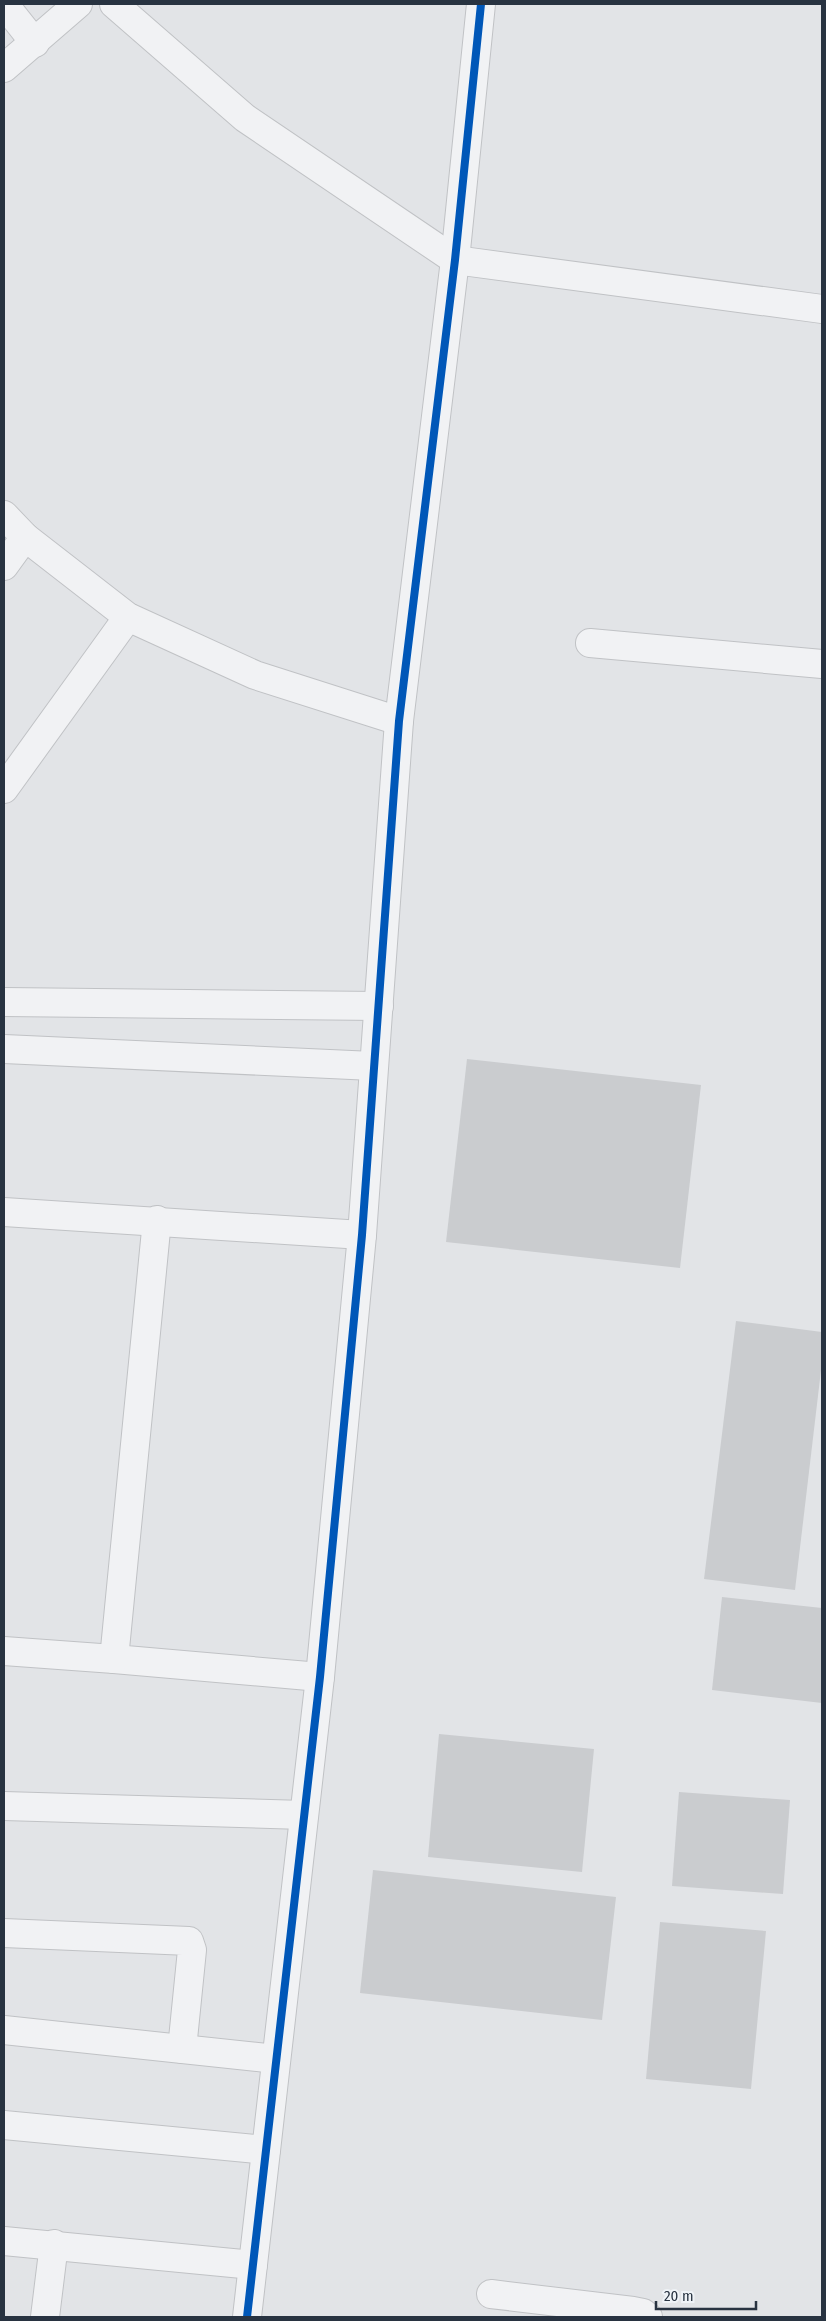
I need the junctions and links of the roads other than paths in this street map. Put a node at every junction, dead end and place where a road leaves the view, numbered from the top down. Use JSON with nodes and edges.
{"nodes":[{"id":1,"x":4,"y":4,"type":"edge"},
{"id":2,"x":78,"y":4,"type":"edge"},
{"id":3,"x":114,"y":4,"type":"edge"},
{"id":4,"x":481,"y":4,"type":"edge"},
{"id":5,"x":35,"y":43,"type":"junction"},
{"id":6,"x":4,"y":68,"type":"edge"},
{"id":7,"x":455,"y":260,"type":"junction"},
{"id":8,"x":822,"y":309,"type":"edge"},
{"id":9,"x":4,"y":515,"type":"edge"},
{"id":10,"x":25,"y":536,"type":"junction"},
{"id":11,"x":4,"y":566,"type":"edge"},
{"id":12,"x":128,"y":617,"type":"junction"},
{"id":13,"x":590,"y":642,"type":"dead end"},
{"id":14,"x":822,"y":664,"type":"edge"},
{"id":15,"x":399,"y":721,"type":"junction"},
{"id":16,"x":4,"y":789,"type":"edge"},
{"id":17,"x":4,"y":1002,"type":"edge"},
{"id":18,"x":379,"y":1006,"type":"junction"},
{"id":19,"x":4,"y":1048,"type":"edge"},
{"id":20,"x":373,"y":1066,"type":"junction"},
{"id":21,"x":4,"y":1212,"type":"edge"},
{"id":22,"x":157,"y":1220,"type":"junction"},
{"id":23,"x":362,"y":1235,"type":"junction"},
{"id":24,"x":4,"y":1651,"type":"edge"},
{"id":25,"x":114,"y":1659,"type":"junction"},
{"id":26,"x":320,"y":1678,"type":"junction"},
{"id":27,"x":4,"y":1806,"type":"edge"},
{"id":28,"x":304,"y":1815,"type":"junction"},
{"id":29,"x":4,"y":1933,"type":"edge"},
{"id":30,"x":4,"y":2030,"type":"edge"},
{"id":31,"x":182,"y":2049,"type":"junction"},
{"id":32,"x":276,"y":2059,"type":"junction"},
{"id":33,"x":4,"y":2125,"type":"edge"},
{"id":34,"x":266,"y":2150,"type":"junction"},
{"id":35,"x":4,"y":2241,"type":"edge"},
{"id":36,"x":54,"y":2244,"type":"junction"},
{"id":37,"x":253,"y":2265,"type":"junction"},
{"id":38,"x":491,"y":2294,"type":"dead end"},
{"id":39,"x":45,"y":2317,"type":"edge"},
{"id":40,"x":247,"y":2317,"type":"edge"},
{"id":41,"x":648,"y":2317,"type":"edge"}],
"edges":[{"from":1,"to":5,"type":"street"},
{"from":2,"to":5,"type":"street"},
{"from":3,"to":7,"type":"street"},
{"from":4,"to":7,"type":"street"},
{"from":5,"to":6,"type":"street"},
{"from":7,"to":8,"type":"street"},
{"from":7,"to":15,"type":"street"},
{"from":9,"to":10,"type":"street"},
{"from":10,"to":11,"type":"street"},
{"from":10,"to":12,"type":"street"},
{"from":12,"to":15,"type":"street"},
{"from":12,"to":16,"type":"street"},
{"from":13,"to":14,"type":"street"},
{"from":15,"to":18,"type":"street"},
{"from":17,"to":18,"type":"street"},
{"from":18,"to":20,"type":"street"},
{"from":19,"to":20,"type":"street"},
{"from":20,"to":23,"type":"street"},
{"from":21,"to":22,"type":"street"},
{"from":22,"to":23,"type":"street"},
{"from":22,"to":25,"type":"street"},
{"from":23,"to":26,"type":"street"},
{"from":24,"to":25,"type":"street"},
{"from":25,"to":26,"type":"street"},
{"from":26,"to":28,"type":"street"},
{"from":27,"to":28,"type":"street"},
{"from":28,"to":32,"type":"street"},
{"from":29,"to":31,"type":"street"},
{"from":30,"to":31,"type":"street"},
{"from":31,"to":32,"type":"street"},
{"from":32,"to":34,"type":"street"},
{"from":33,"to":34,"type":"street"},
{"from":34,"to":37,"type":"street"},
{"from":35,"to":36,"type":"street"},
{"from":36,"to":37,"type":"street"},
{"from":36,"to":39,"type":"street"},
{"from":37,"to":40,"type":"street"},
{"from":38,"to":41,"type":"street"}]}
